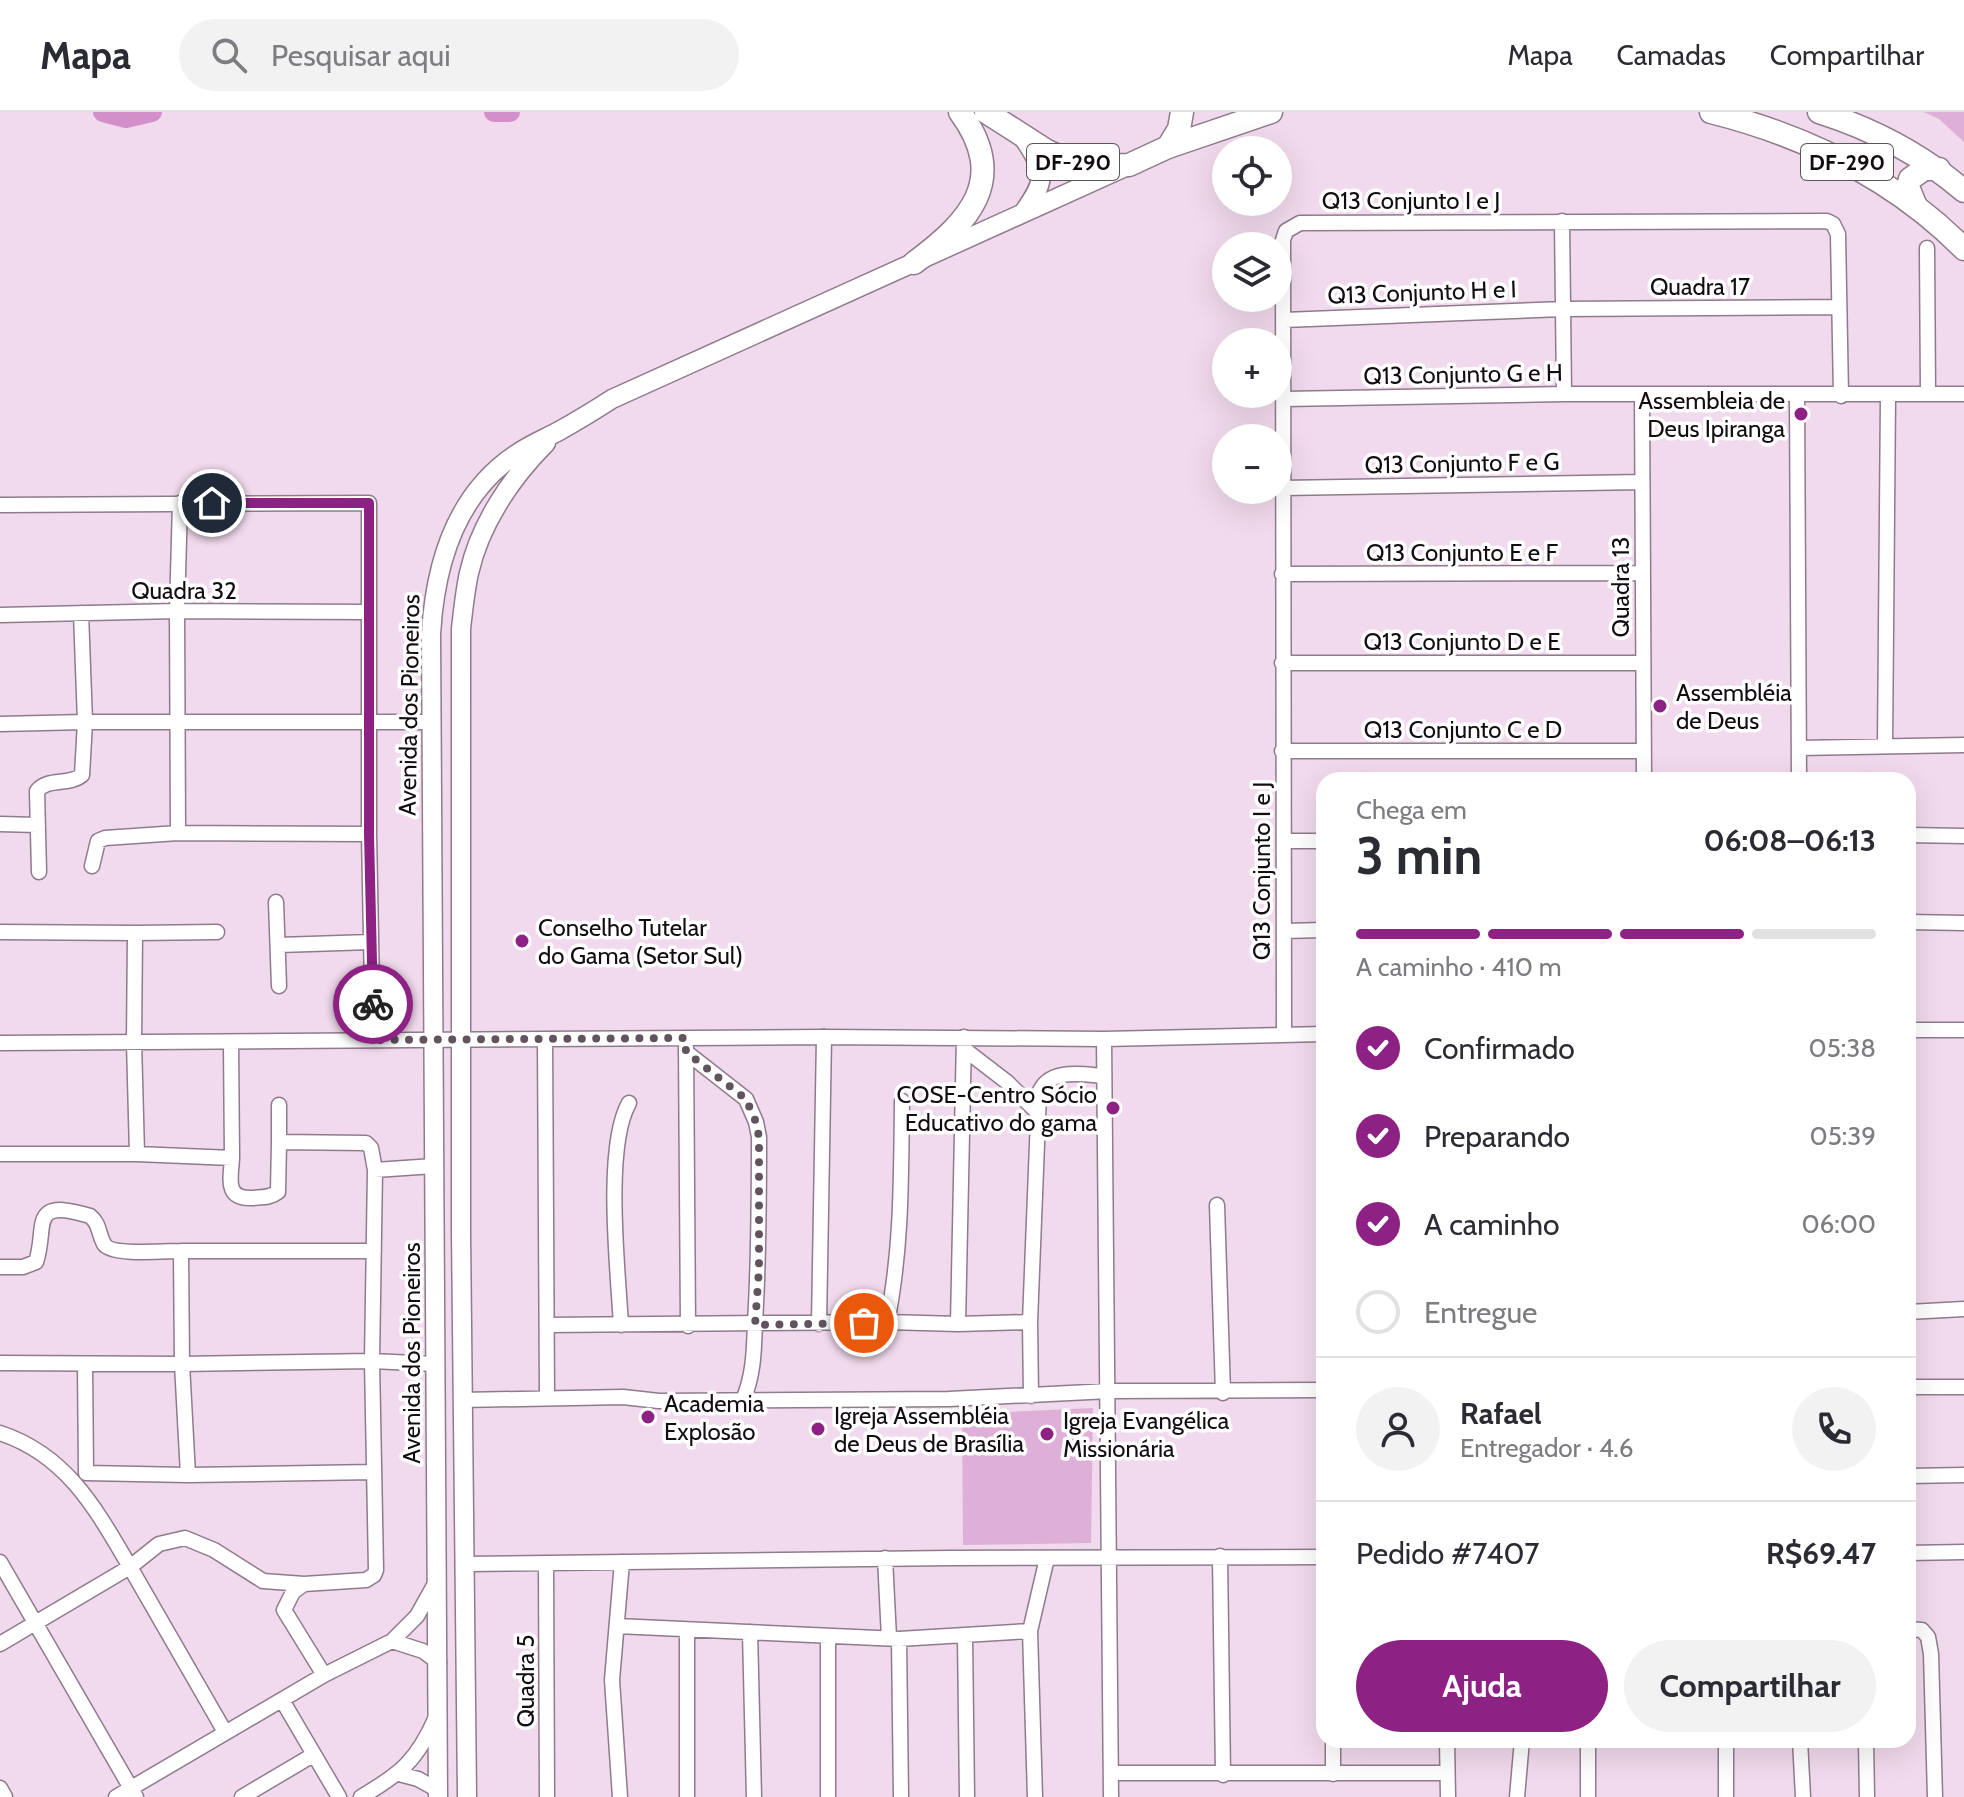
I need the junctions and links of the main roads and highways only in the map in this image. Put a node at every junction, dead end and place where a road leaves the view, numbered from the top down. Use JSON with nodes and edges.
{"nodes":[{"id":1,"x":960,"y":112,"type":"edge"},
{"id":2,"x":986,"y":112,"type":"edge"},
{"id":3,"x":1182,"y":112,"type":"edge"},
{"id":4,"x":1271,"y":112,"type":"edge"},
{"id":5,"x":1711,"y":112,"type":"edge"},
{"id":6,"x":1819,"y":112,"type":"edge"},
{"id":7,"x":1013,"y":126,"type":"edge"},
{"id":8,"x":1168,"y":147,"type":"junction"},
{"id":9,"x":1129,"y":165,"type":"junction"},
{"id":10,"x":1939,"y":169,"type":"junction"},
{"id":11,"x":1964,"y":191,"type":"edge"},
{"id":12,"x":1915,"y":204,"type":"junction"},
{"id":13,"x":1022,"y":214,"type":"junction"},
{"id":14,"x":1964,"y":249,"type":"edge"},
{"id":15,"x":914,"y":263,"type":"junction"},
{"id":16,"x":556,"y":433,"type":"junction"},
{"id":17,"x":439,"y":567,"type":"junction"},
{"id":18,"x":469,"y":571,"type":"junction"},
{"id":19,"x":430,"y":875,"type":"junction"},
{"id":20,"x":460,"y":878,"type":"junction"},
{"id":21,"x":461,"y":1232,"type":"junction"},
{"id":22,"x":434,"y":1234,"type":"junction"},
{"id":23,"x":434,"y":1254,"type":"junction"},
{"id":24,"x":461,"y":1256,"type":"junction"},
{"id":25,"x":438,"y":1643,"type":"junction"},
{"id":26,"x":465,"y":1653,"type":"junction"},
{"id":27,"x":438,"y":1793,"type":"edge"},
{"id":28,"x":467,"y":1797,"type":"edge"}],
"edges":[{"from":1,"to":15,"type":"highway"},
{"from":2,"to":7,"type":"highway","number":"DF-290"},
{"from":3,"to":8,"type":"highway"},
{"from":4,"to":8,"type":"highway","number":"DF-290"},
{"from":5,"to":12,"type":"highway","number":"DF-290"},
{"from":6,"to":10,"type":"highway","number":"DF-290"},
{"from":7,"to":9,"type":"highway","number":"DF-290"},
{"from":7,"to":13,"type":"main road"},
{"from":8,"to":9,"type":"highway","number":"DF-290"},
{"from":9,"to":13,"type":"main road"},
{"from":10,"to":11,"type":"highway","number":"DF-290"},
{"from":10,"to":12,"type":"highway"},
{"from":12,"to":14,"type":"highway","number":"DF-290"},
{"from":13,"to":15,"type":"main road"},
{"from":15,"to":16,"type":"main road"},
{"from":16,"to":17,"type":"main road","name":"Avenida dos Pioneiros"},
{"from":16,"to":18,"type":"main road","name":"Avenida dos Pioneiros"},
{"from":17,"to":18,"type":"main road"},
{"from":17,"to":19,"type":"main road","name":"Avenida dos Pioneiros"},
{"from":18,"to":20,"type":"main road","name":"Avenida dos Pioneiros"},
{"from":19,"to":20,"type":"main road"},
{"from":19,"to":22,"type":"main road","name":"Avenida dos Pioneiros"},
{"from":20,"to":21,"type":"main road","name":"Avenida dos Pioneiros"},
{"from":21,"to":22,"type":"main road"},
{"from":21,"to":24,"type":"main road","name":"Avenida dos Pioneiros"},
{"from":22,"to":23,"type":"main road","name":"Avenida dos Pioneiros"},
{"from":23,"to":24,"type":"main road"},
{"from":23,"to":25,"type":"main road","name":"Avenida dos Pioneiros"},
{"from":24,"to":26,"type":"main road","name":"Avenida dos Pioneiros"},
{"from":25,"to":26,"type":"main road"},
{"from":25,"to":27,"type":"main road","name":"Avenida dos Pioneiros"},
{"from":26,"to":28,"type":"main road","name":"Avenida dos Pioneiros"}]}
